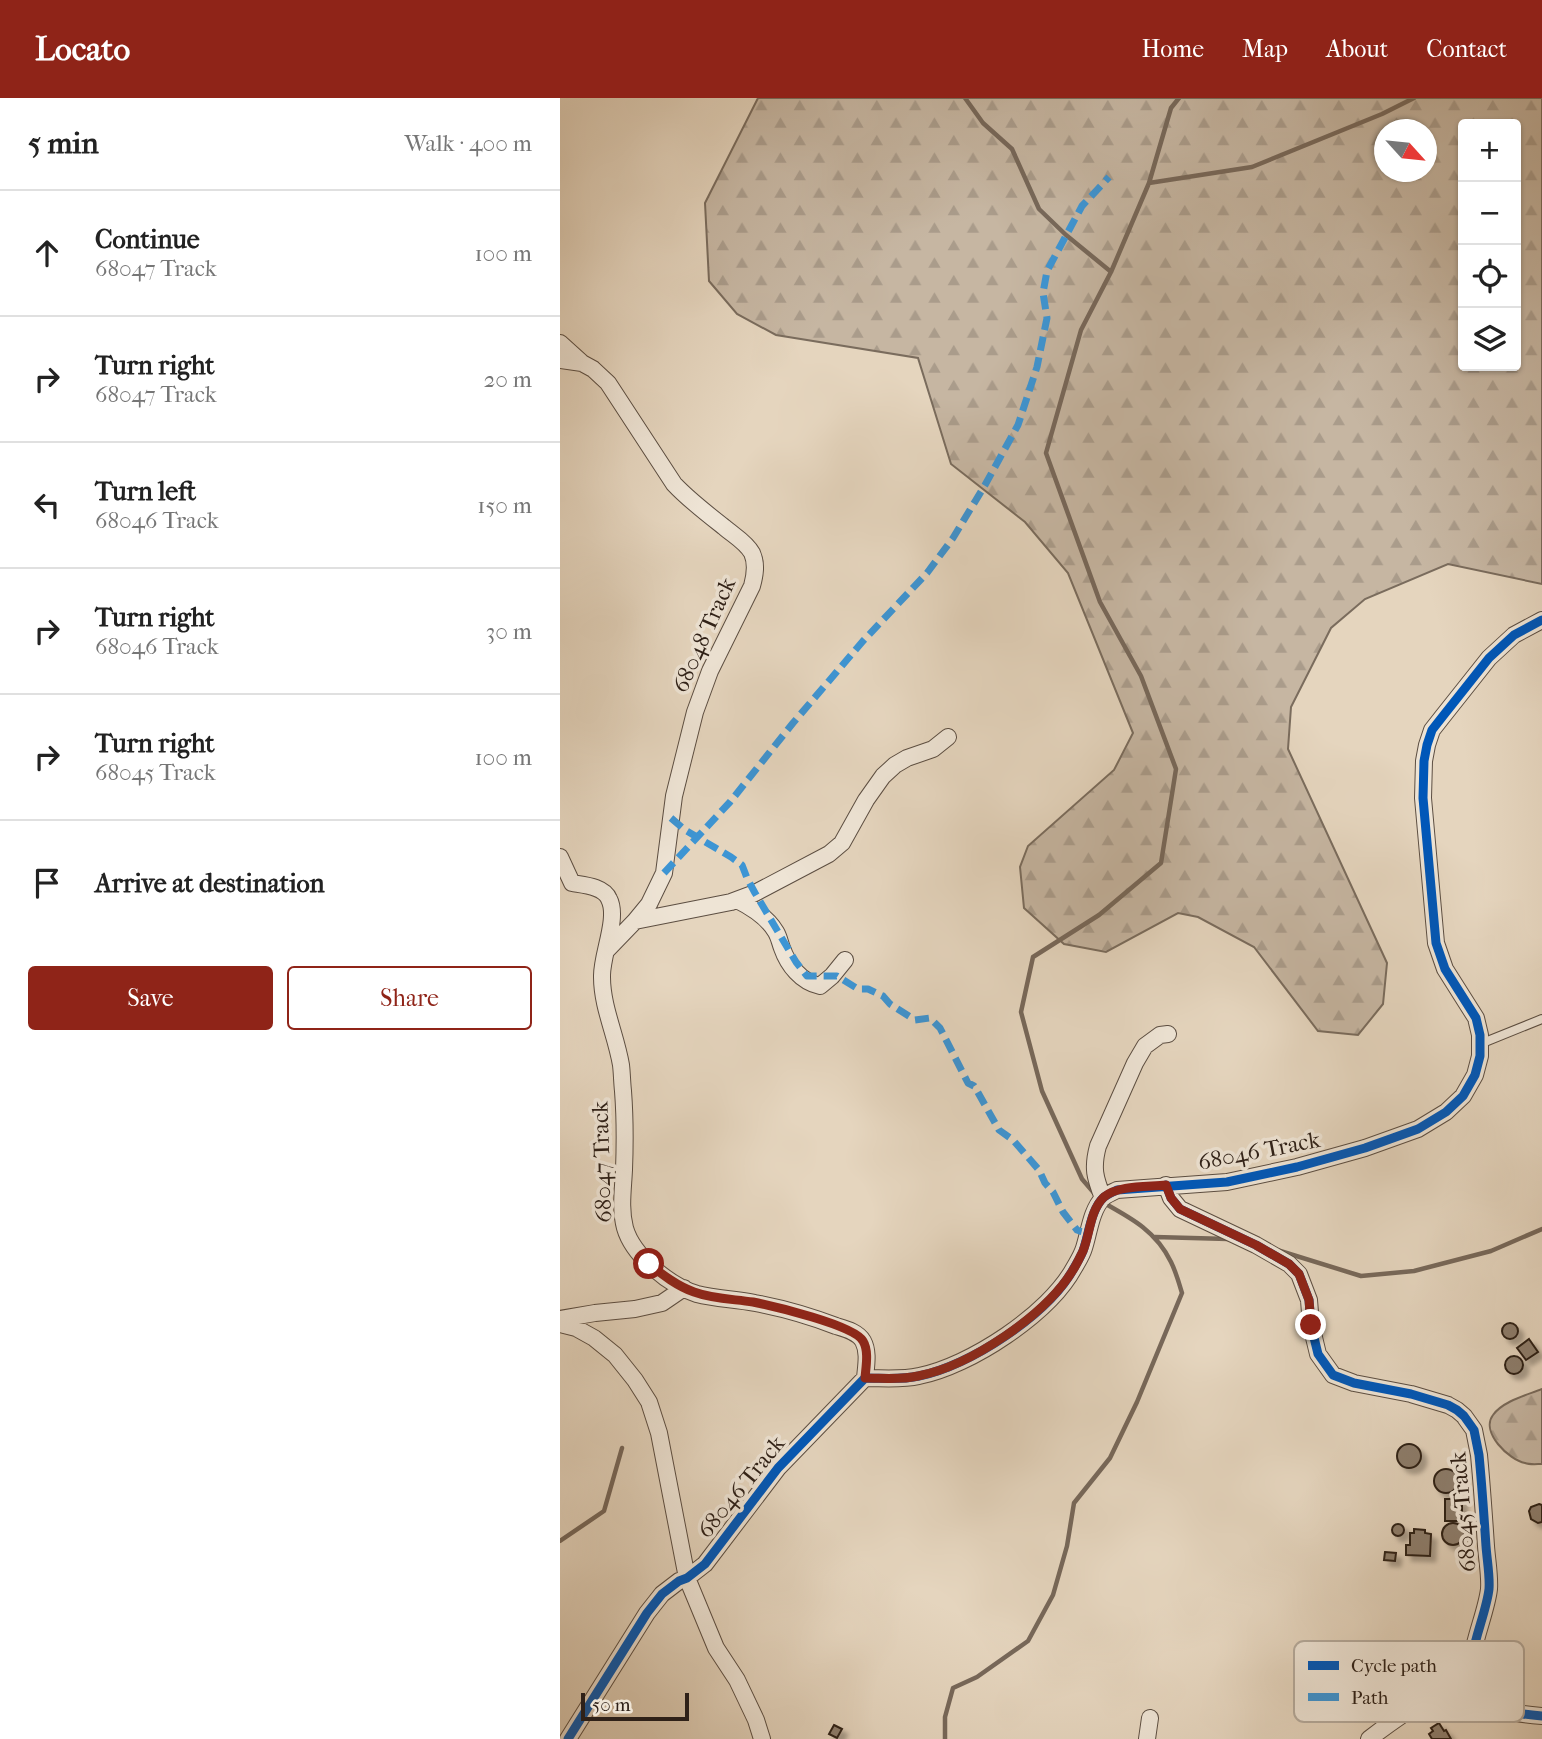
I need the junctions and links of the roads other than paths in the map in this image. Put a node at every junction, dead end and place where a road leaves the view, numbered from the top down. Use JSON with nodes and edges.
{"nodes":[{"id":1,"x":560,"y":343,"type":"edge"},
{"id":2,"x":560,"y":360,"type":"edge"},
{"id":3,"x":582,"y":363,"type":"junction"},
{"id":4,"x":1542,"y":620,"type":"edge"},
{"id":5,"x":948,"y":737,"type":"dead end"},
{"id":6,"x":560,"y":856,"type":"edge"},
{"id":7,"x":566,"y":882,"type":"edge"},
{"id":8,"x":737,"y":900,"type":"junction"},
{"id":9,"x":635,"y":921,"type":"junction"},
{"id":10,"x":607,"y":950,"type":"junction"},
{"id":11,"x":845,"y":960,"type":"dead end"},
{"id":12,"x":1542,"y":1019,"type":"edge"},
{"id":13,"x":1168,"y":1034,"type":"dead end"},
{"id":14,"x":1480,"y":1044,"type":"junction"},
{"id":15,"x":1166,"y":1185,"type":"junction"},
{"id":16,"x":1103,"y":1198,"type":"junction"},
{"id":17,"x":684,"y":1288,"type":"junction"},
{"id":18,"x":560,"y":1321,"type":"edge"},
{"id":19,"x":865,"y":1378,"type":"junction"},
{"id":20,"x":687,"y":1578,"type":"junction"},
{"id":21,"x":1478,"y":1641,"type":"edge"},
{"id":22,"x":1524,"y":1713,"type":"edge"},
{"id":23,"x":1542,"y":1716,"type":"edge"},
{"id":24,"x":1150,"y":1717,"type":"dead end"},
{"id":25,"x":1392,"y":1722,"type":"edge"},
{"id":26,"x":568,"y":1739,"type":"edge"},
{"id":27,"x":762,"y":1739,"type":"edge"},
{"id":28,"x":1147,"y":1739,"type":"edge"},
{"id":29,"x":1369,"y":1739,"type":"edge"}],
"edges":[{"from":1,"to":3,"type":"street","name":"68048 Track"},
{"from":2,"to":3,"type":"street"},
{"from":3,"to":9,"type":"street","name":"68048 Track"},
{"from":4,"to":14,"type":"street","name":"68046 Track"},
{"from":5,"to":8,"type":"street"},
{"from":6,"to":7,"type":"street","name":"68047 Track"},
{"from":7,"to":10,"type":"street","name":"68047 Track"},
{"from":8,"to":9,"type":"street"},
{"from":8,"to":11,"type":"street"},
{"from":9,"to":10,"type":"street","name":"68048 Track"},
{"from":10,"to":17,"type":"street","name":"68047 Track"},
{"from":12,"to":14,"type":"lane"},
{"from":13,"to":16,"type":"street"},
{"from":14,"to":15,"type":"street","name":"68046 Track"},
{"from":15,"to":16,"type":"street","name":"68046 Track"},
{"from":15,"to":21,"type":"street","name":"68045 Track"},
{"from":16,"to":19,"type":"street"},
{"from":17,"to":18,"type":"street"},
{"from":17,"to":19,"type":"street","name":"68047 Track"},
{"from":18,"to":20,"type":"street"},
{"from":19,"to":20,"type":"street","name":"68046 Track"},
{"from":20,"to":26,"type":"street","name":"68046 Track"},
{"from":20,"to":27,"type":"street"},
{"from":22,"to":23,"type":"street"},
{"from":24,"to":28,"type":"street"},
{"from":25,"to":29,"type":"street"}]}
